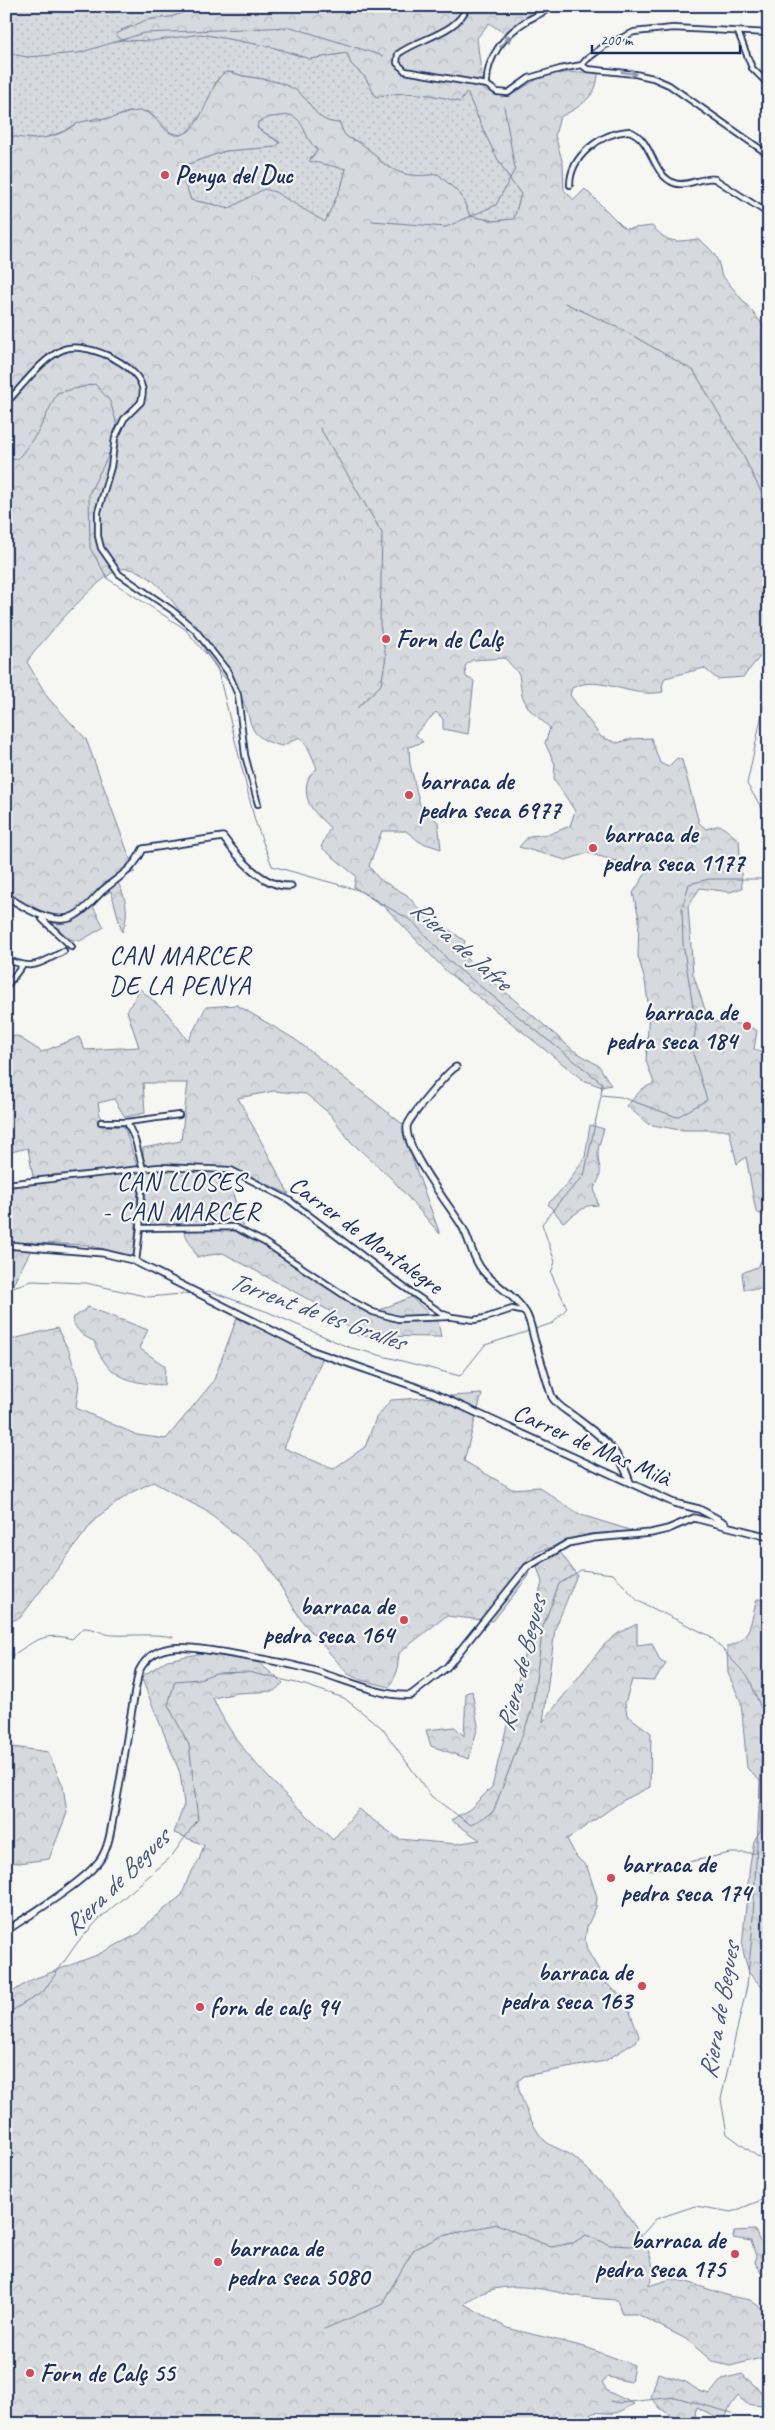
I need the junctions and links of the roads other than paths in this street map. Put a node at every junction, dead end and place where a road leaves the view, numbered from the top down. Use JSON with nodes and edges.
{"nodes":[{"id":1,"x":467,"y":6,"type":"edge"},
{"id":2,"x":552,"y":6,"type":"edge"},
{"id":3,"x":738,"y":32,"type":"junction"},
{"id":4,"x":769,"y":32,"type":"edge"},
{"id":5,"x":582,"y":65,"type":"junction"},
{"id":6,"x":487,"y":85,"type":"junction"},
{"id":7,"x":769,"y":85,"type":"edge"},
{"id":8,"x":769,"y":154,"type":"edge"},
{"id":9,"x":570,"y":185,"type":"dead end"},
{"id":10,"x":769,"y":214,"type":"edge"},
{"id":11,"x":6,"y":403,"type":"edge"},
{"id":12,"x":258,"y":804,"type":"dead end"},
{"id":13,"x":291,"y":886,"type":"dead end"},
{"id":14,"x":6,"y":896,"type":"edge"},
{"id":15,"x":42,"y":915,"type":"junction"},
{"id":16,"x":72,"y":947,"type":"dead end"},
{"id":17,"x":64,"y":951,"type":"dead end"},
{"id":18,"x":6,"y":959,"type":"edge"},
{"id":19,"x":22,"y":966,"type":"junction"},
{"id":20,"x":6,"y":987,"type":"edge"},
{"id":21,"x":456,"y":1066,"type":"dead end"},
{"id":22,"x":179,"y":1115,"type":"dead end"},
{"id":23,"x":101,"y":1122,"type":"dead end"},
{"id":24,"x":127,"y":1122,"type":"junction"},
{"id":25,"x":143,"y":1169,"type":"junction"},
{"id":26,"x":6,"y":1184,"type":"edge"},
{"id":27,"x":140,"y":1228,"type":"junction"},
{"id":28,"x":6,"y":1244,"type":"edge"},
{"id":29,"x":136,"y":1262,"type":"junction"},
{"id":30,"x":525,"y":1312,"type":"junction"},
{"id":31,"x":452,"y":1317,"type":"junction"},
{"id":32,"x":630,"y":1482,"type":"junction"},
{"id":33,"x":735,"y":1529,"type":"junction"},
{"id":34,"x":769,"y":1537,"type":"edge"},
{"id":35,"x":6,"y":1931,"type":"edge"}],
"edges":[{"from":1,"to":6,"type":"street"},
{"from":6,"to":2,"type":"street","one_way":true},
{"from":3,"to":4,"type":"street"},
{"from":3,"to":5,"type":"street"},
{"from":3,"to":7,"type":"street"},
{"from":5,"to":6,"type":"street"},
{"from":5,"to":8,"type":"street","one_way":true},
{"from":9,"to":10,"type":"street"},
{"from":11,"to":12,"type":"street"},
{"from":13,"to":15,"type":"street"},
{"from":14,"to":15,"type":"street"},
{"from":15,"to":16,"type":"street"},
{"from":17,"to":19,"type":"street"},
{"from":18,"to":19,"type":"street"},
{"from":19,"to":20,"type":"street"},
{"from":21,"to":30,"type":"street"},
{"from":22,"to":24,"type":"street"},
{"from":23,"to":24,"type":"street"},
{"from":24,"to":25,"type":"street"},
{"from":25,"to":26,"type":"street","name":"Carrer de Montalegre"},
{"from":25,"to":27,"type":"street"},
{"from":25,"to":31,"type":"street","name":"Carrer de Montalegre"},
{"from":27,"to":29,"type":"street"},
{"from":27,"to":31,"type":"street"},
{"from":28,"to":29,"type":"street","name":"Carrer de Mas Milà"},
{"from":29,"to":32,"type":"street","name":"Carrer de Mas Milà"},
{"from":30,"to":31,"type":"street","name":"Carrer de Montalegre"},
{"from":30,"to":32,"type":"street"},
{"from":32,"to":33,"type":"street","name":"Carrer de Mas Milà"},
{"from":33,"to":34,"type":"street"},
{"from":33,"to":35,"type":"street"}]}
